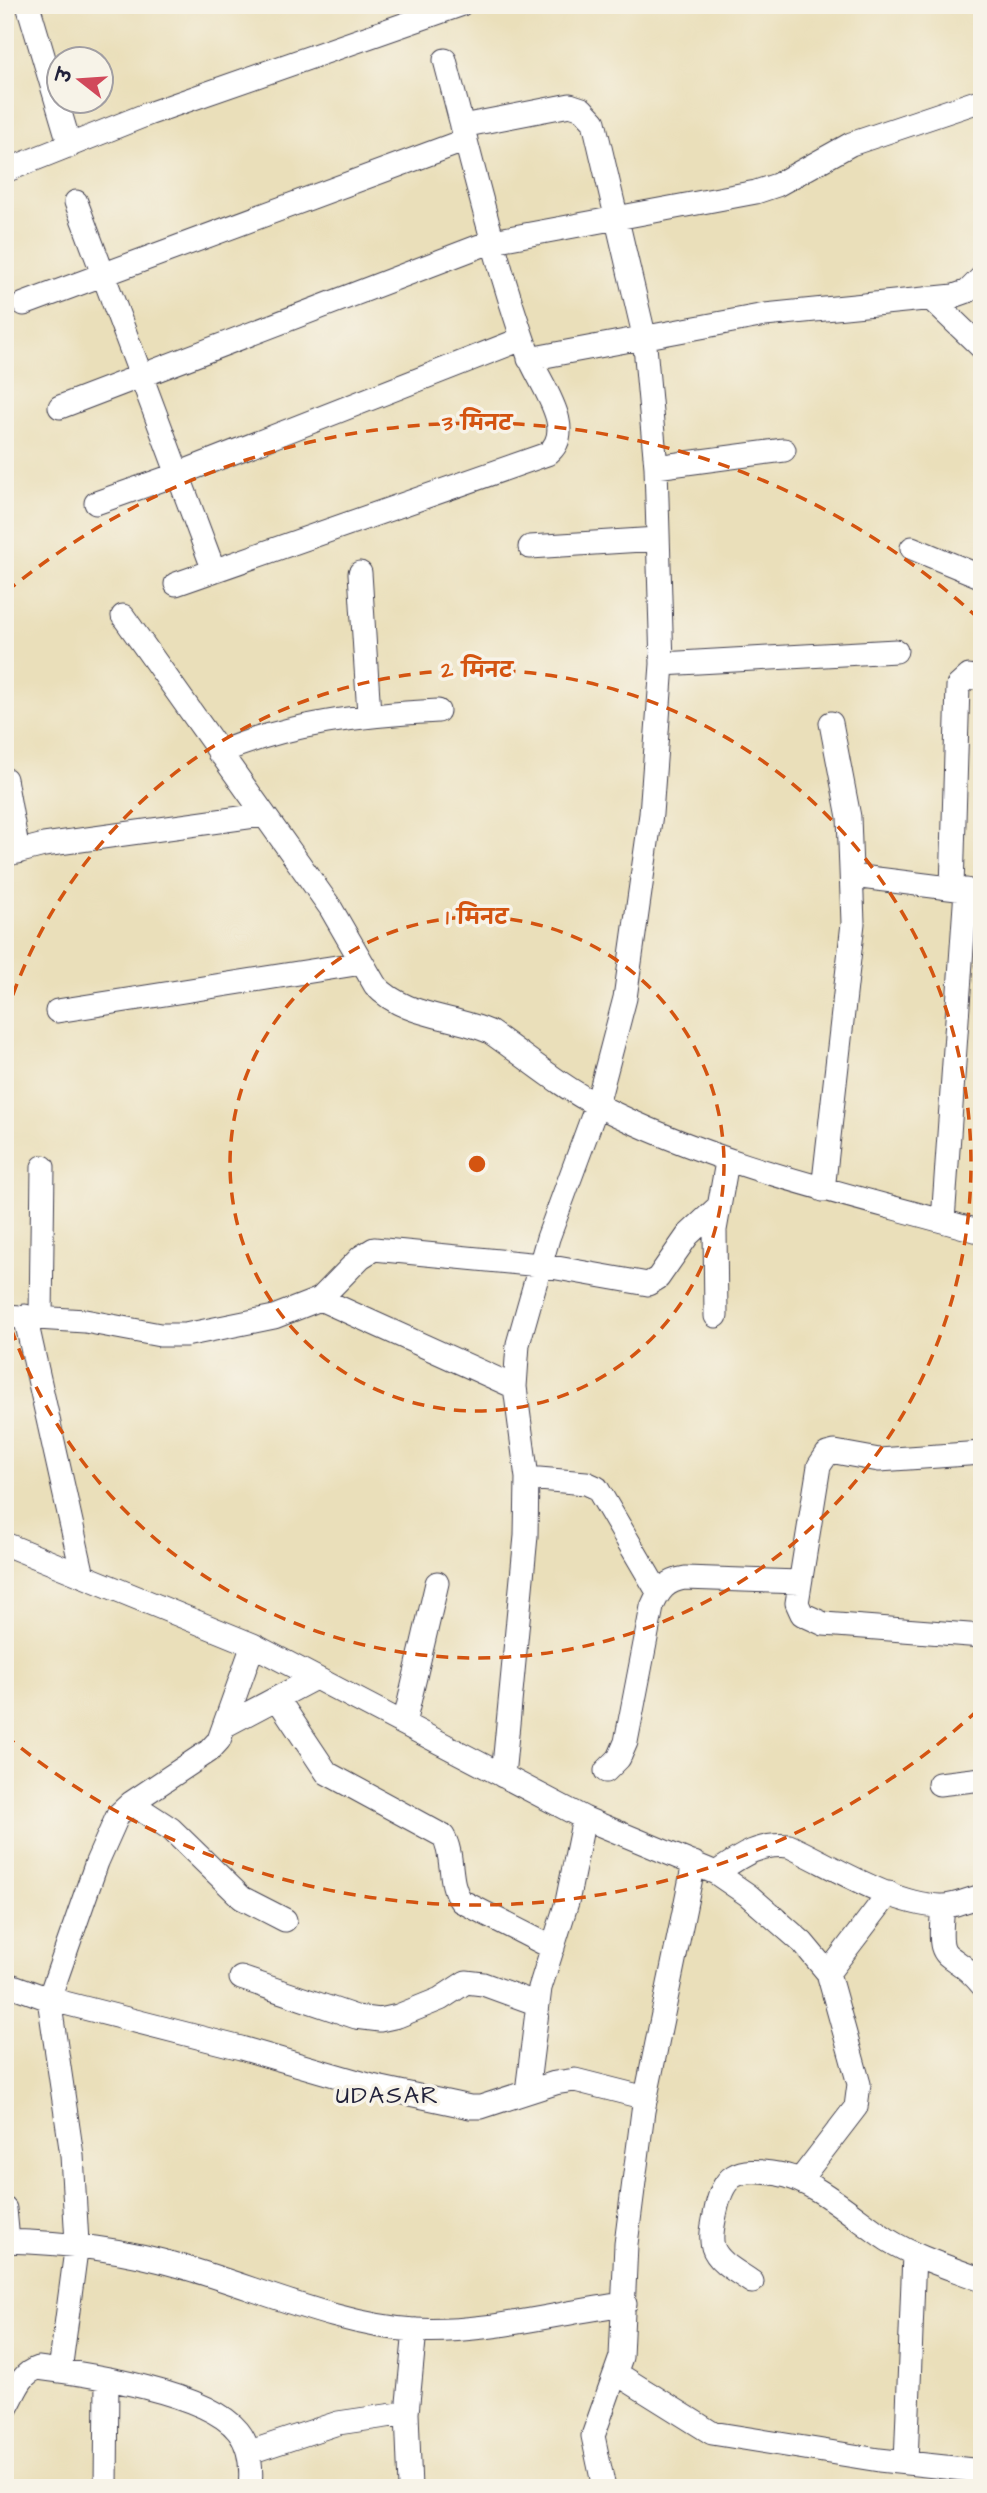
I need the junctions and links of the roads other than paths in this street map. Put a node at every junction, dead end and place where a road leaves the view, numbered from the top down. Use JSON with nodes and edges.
{"nodes":[{"id":1,"x":28,"y":5,"type":"edge"},
{"id":2,"x":460,"y":5,"type":"edge"},
{"id":3,"x":445,"y":60,"type":"dead end"},
{"id":4,"x":982,"y":100,"type":"edge"},
{"id":5,"x":464,"y":133,"type":"junction"},
{"id":6,"x":70,"y":146,"type":"junction"},
{"id":7,"x":5,"y":171,"type":"edge"},
{"id":8,"x":76,"y":202,"type":"dead end"},
{"id":9,"x":615,"y":218,"type":"junction"},
{"id":10,"x":493,"y":241,"type":"junction"},
{"id":11,"x":103,"y":274,"type":"junction"},
{"id":12,"x":982,"y":277,"type":"edge"},
{"id":13,"x":930,"y":298,"type":"junction"},
{"id":14,"x":24,"y":304,"type":"dead end"},
{"id":15,"x":644,"y":335,"type":"junction"},
{"id":16,"x":982,"y":348,"type":"edge"},
{"id":17,"x":526,"y":349,"type":"junction"},
{"id":18,"x":140,"y":374,"type":"junction"},
{"id":19,"x":60,"y":407,"type":"dead end"},
{"id":20,"x":784,"y":450,"type":"dead end"},
{"id":21,"x":656,"y":467,"type":"junction"},
{"id":22,"x":178,"y":474,"type":"junction"},
{"id":23,"x":96,"y":503,"type":"dead end"},
{"id":24,"x":658,"y":539,"type":"junction"},
{"id":25,"x":530,"y":547,"type":"dead end"},
{"id":26,"x":912,"y":548,"type":"dead end"},
{"id":27,"x":213,"y":568,"type":"junction"},
{"id":28,"x":360,"y":573,"type":"dead end"},
{"id":29,"x":982,"y":578,"type":"edge"},
{"id":30,"x":176,"y":584,"type":"dead end"},
{"id":31,"x":122,"y":616,"type":"dead end"},
{"id":32,"x":896,"y":651,"type":"dead end"},
{"id":33,"x":662,"y":664,"type":"junction"},
{"id":34,"x":982,"y":678,"type":"edge"},
{"id":35,"x":438,"y":711,"type":"dead end"},
{"id":36,"x":369,"y":714,"type":"junction"},
{"id":37,"x":831,"y":723,"type":"dead end"},
{"id":38,"x":219,"y":753,"type":"junction"},
{"id":39,"x":5,"y":779,"type":"edge"},
{"id":40,"x":262,"y":816,"type":"junction"},
{"id":41,"x":12,"y":853,"type":"edge"},
{"id":42,"x":853,"y":876,"type":"junction"},
{"id":43,"x":967,"y":889,"type":"edge"},
{"id":44,"x":362,"y":963,"type":"junction"},
{"id":45,"x":57,"y":1011,"type":"dead end"},
{"id":46,"x":597,"y":1105,"type":"junction"},
{"id":47,"x":727,"y":1162,"type":"junction"},
{"id":48,"x":43,"y":1167,"type":"dead end"},
{"id":49,"x":822,"y":1190,"type":"junction"},
{"id":50,"x":717,"y":1208,"type":"junction"},
{"id":51,"x":943,"y":1221,"type":"junction"},
{"id":52,"x":982,"y":1231,"type":"edge"},
{"id":53,"x":540,"y":1265,"type":"junction"},
{"id":54,"x":320,"y":1299,"type":"junction"},
{"id":55,"x":24,"y":1316,"type":"edge"},
{"id":56,"x":716,"y":1316,"type":"dead end"},
{"id":57,"x":515,"y":1387,"type":"junction"},
{"id":58,"x":982,"y":1453,"type":"edge"},
{"id":59,"x":527,"y":1478,"type":"junction"},
{"id":60,"x":5,"y":1544,"type":"edge"},
{"id":61,"x":83,"y":1576,"type":"junction"},
{"id":62,"x":800,"y":1582,"type":"junction"},
{"id":63,"x":438,"y":1583,"type":"dead end"},
{"id":64,"x":658,"y":1592,"type":"junction"},
{"id":65,"x":982,"y":1636,"type":"edge"},
{"id":66,"x":253,"y":1645,"type":"junction"},
{"id":67,"x":315,"y":1678,"type":"junction"},
{"id":68,"x":277,"y":1698,"type":"junction"},
{"id":69,"x":404,"y":1724,"type":"junction"},
{"id":70,"x":226,"y":1725,"type":"junction"},
{"id":71,"x":606,"y":1771,"type":"dead end"},
{"id":72,"x":503,"y":1776,"type":"junction"},
{"id":73,"x":982,"y":1779,"type":"edge"},
{"id":74,"x":939,"y":1784,"type":"dead end"},
{"id":75,"x":131,"y":1803,"type":"junction"},
{"id":76,"x":584,"y":1818,"type":"junction"},
{"id":77,"x":694,"y":1863,"type":"junction"},
{"id":78,"x":716,"y":1873,"type":"junction"},
{"id":79,"x":889,"y":1893,"type":"junction"},
{"id":80,"x":982,"y":1896,"type":"edge"},
{"id":81,"x":943,"y":1907,"type":"junction"},
{"id":82,"x":285,"y":1920,"type":"dead end"},
{"id":83,"x":553,"y":1948,"type":"junction"},
{"id":84,"x":828,"y":1973,"type":"junction"},
{"id":85,"x":241,"y":1978,"type":"dead end"},
{"id":86,"x":5,"y":1983,"type":"edge"},
{"id":87,"x":982,"y":1985,"type":"edge"},
{"id":88,"x":49,"y":1999,"type":"junction"},
{"id":89,"x":538,"y":2004,"type":"junction"},
{"id":90,"x":527,"y":2092,"type":"junction"},
{"id":91,"x":646,"y":2098,"type":"junction"},
{"id":92,"x":800,"y":2180,"type":"junction"},
{"id":93,"x":5,"y":2209,"type":"edge"},
{"id":94,"x":7,"y":2241,"type":"edge"},
{"id":95,"x":77,"y":2243,"type":"junction"},
{"id":96,"x":915,"y":2254,"type":"junction"},
{"id":97,"x":982,"y":2280,"type":"edge"},
{"id":98,"x":752,"y":2282,"type":"dead end"},
{"id":99,"x":625,"y":2304,"type":"junction"},
{"id":100,"x":415,"y":2330,"type":"junction"},
{"id":101,"x":60,"y":2371,"type":"junction"},
{"id":102,"x":616,"y":2373,"type":"junction"},
{"id":103,"x":107,"y":2381,"type":"junction"},
{"id":104,"x":5,"y":2410,"type":"edge"},
{"id":105,"x":407,"y":2413,"type":"junction"},
{"id":106,"x":250,"y":2452,"type":"junction"},
{"id":107,"x":906,"y":2463,"type":"junction"},
{"id":108,"x":982,"y":2471,"type":"edge"},
{"id":109,"x":106,"y":2488,"type":"edge"},
{"id":110,"x":250,"y":2488,"type":"edge"},
{"id":111,"x":410,"y":2488,"type":"edge"},
{"id":112,"x":604,"y":2488,"type":"edge"}],
"edges":[{"from":1,"to":6,"type":"street"},
{"from":2,"to":6,"type":"street"},
{"from":3,"to":5,"type":"street"},
{"from":4,"to":9,"type":"street"},
{"from":5,"to":9,"type":"street"},
{"from":5,"to":10,"type":"street"},
{"from":5,"to":11,"type":"street"},
{"from":6,"to":7,"type":"street"},
{"from":8,"to":11,"type":"street"},
{"from":9,"to":10,"type":"street"},
{"from":9,"to":15,"type":"street"},
{"from":10,"to":17,"type":"street"},
{"from":10,"to":18,"type":"street"},
{"from":11,"to":14,"type":"street"},
{"from":11,"to":18,"type":"street"},
{"from":12,"to":13,"type":"street"},
{"from":13,"to":15,"type":"street"},
{"from":13,"to":16,"type":"street"},
{"from":15,"to":17,"type":"street"},
{"from":15,"to":21,"type":"street"},
{"from":17,"to":22,"type":"street"},
{"from":17,"to":27,"type":"street"},
{"from":18,"to":19,"type":"street"},
{"from":18,"to":22,"type":"street"},
{"from":20,"to":21,"type":"street"},
{"from":21,"to":24,"type":"street"},
{"from":22,"to":23,"type":"street"},
{"from":22,"to":27,"type":"street"},
{"from":24,"to":25,"type":"street"},
{"from":24,"to":33,"type":"street"},
{"from":26,"to":29,"type":"street"},
{"from":27,"to":30,"type":"street"},
{"from":28,"to":36,"type":"street"},
{"from":31,"to":38,"type":"street"},
{"from":32,"to":33,"type":"street"},
{"from":33,"to":46,"type":"street"},
{"from":34,"to":43,"type":"street"},
{"from":35,"to":36,"type":"street"},
{"from":36,"to":38,"type":"street"},
{"from":37,"to":42,"type":"street"},
{"from":38,"to":40,"type":"street"},
{"from":39,"to":41,"type":"street"},
{"from":40,"to":41,"type":"street"},
{"from":40,"to":44,"type":"street"},
{"from":42,"to":43,"type":"street"},
{"from":42,"to":49,"type":"street"},
{"from":43,"to":51,"type":"street"},
{"from":44,"to":45,"type":"street"},
{"from":44,"to":46,"type":"street"},
{"from":46,"to":47,"type":"street"},
{"from":46,"to":53,"type":"street"},
{"from":47,"to":49,"type":"street"},
{"from":47,"to":50,"type":"street"},
{"from":48,"to":55,"type":"street"},
{"from":49,"to":51,"type":"street"},
{"from":50,"to":53,"type":"street"},
{"from":50,"to":56,"type":"street"},
{"from":51,"to":52,"type":"street"},
{"from":53,"to":54,"type":"street"},
{"from":53,"to":57,"type":"street"},
{"from":54,"to":55,"type":"street"},
{"from":54,"to":57,"type":"street"},
{"from":55,"to":61,"type":"street"},
{"from":57,"to":59,"type":"street"},
{"from":58,"to":62,"type":"street"},
{"from":59,"to":64,"type":"street"},
{"from":59,"to":72,"type":"street"},
{"from":60,"to":61,"type":"street"},
{"from":61,"to":66,"type":"street"},
{"from":62,"to":64,"type":"street"},
{"from":62,"to":65,"type":"street"},
{"from":63,"to":69,"type":"street"},
{"from":64,"to":71,"type":"street"},
{"from":66,"to":67,"type":"street"},
{"from":66,"to":70,"type":"street"},
{"from":67,"to":68,"type":"street"},
{"from":67,"to":69,"type":"street"},
{"from":68,"to":70,"type":"street"},
{"from":68,"to":83,"type":"street"},
{"from":69,"to":72,"type":"street"},
{"from":70,"to":75,"type":"street"},
{"from":72,"to":76,"type":"street"},
{"from":73,"to":74,"type":"street"},
{"from":75,"to":82,"type":"street"},
{"from":75,"to":88,"type":"street"},
{"from":76,"to":77,"type":"street"},
{"from":76,"to":83,"type":"street"},
{"from":77,"to":78,"type":"street"},
{"from":77,"to":91,"type":"street"},
{"from":78,"to":79,"type":"street"},
{"from":78,"to":84,"type":"street"},
{"from":79,"to":81,"type":"street"},
{"from":79,"to":84,"type":"street"},
{"from":80,"to":81,"type":"street"},
{"from":81,"to":87,"type":"street"},
{"from":83,"to":89,"type":"street"},
{"from":84,"to":92,"type":"street"},
{"from":85,"to":89,"type":"street"},
{"from":86,"to":88,"type":"street"},
{"from":88,"to":90,"type":"street"},
{"from":88,"to":95,"type":"street"},
{"from":89,"to":90,"type":"street"},
{"from":90,"to":91,"type":"street"},
{"from":91,"to":99,"type":"street"},
{"from":92,"to":96,"type":"street"},
{"from":92,"to":98,"type":"street"},
{"from":93,"to":94,"type":"street"},
{"from":94,"to":95,"type":"street"},
{"from":95,"to":100,"type":"street"},
{"from":95,"to":101,"type":"street"},
{"from":96,"to":97,"type":"street"},
{"from":96,"to":107,"type":"street"},
{"from":99,"to":100,"type":"street"},
{"from":99,"to":102,"type":"street"},
{"from":100,"to":105,"type":"street"},
{"from":101,"to":103,"type":"street"},
{"from":101,"to":104,"type":"street"},
{"from":102,"to":107,"type":"street"},
{"from":102,"to":112,"type":"street"},
{"from":103,"to":106,"type":"street"},
{"from":103,"to":109,"type":"street"},
{"from":105,"to":106,"type":"street"},
{"from":105,"to":111,"type":"street"},
{"from":106,"to":110,"type":"street"},
{"from":107,"to":108,"type":"street"}]}
